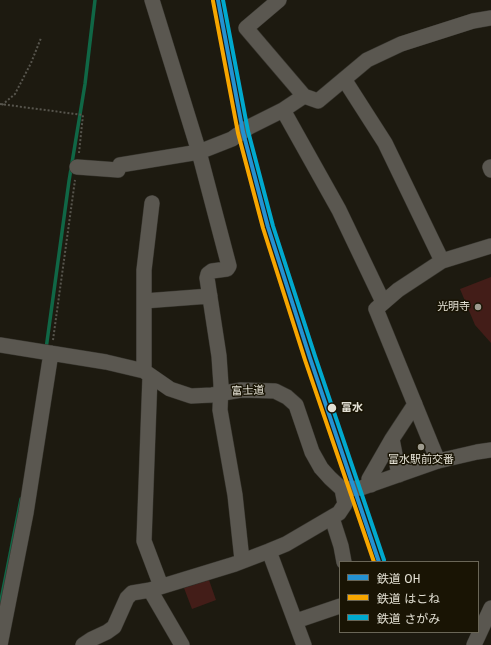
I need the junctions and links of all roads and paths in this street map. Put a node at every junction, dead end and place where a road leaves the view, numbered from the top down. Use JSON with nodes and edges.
{"nodes":[{"id":1,"x":152,"y":0,"type":"edge"},
{"id":2,"x":279,"y":0,"type":"edge"},
{"id":3,"x":491,"y":18,"type":"edge"},
{"id":4,"x":41,"y":38,"type":"dead end"},
{"id":5,"x":344,"y":79,"type":"junction"},
{"id":6,"x":304,"y":96,"type":"junction"},
{"id":7,"x":1,"y":104,"type":"edge"},
{"id":8,"x":283,"y":110,"type":"junction"},
{"id":9,"x":199,"y":152,"type":"junction"},
{"id":10,"x":77,"y":167,"type":"junction"},
{"id":11,"x":152,"y":203,"type":"dead end"},
{"id":12,"x":491,"y":246,"type":"edge"},
{"id":13,"x":442,"y":261,"type":"junction"},
{"id":14,"x":210,"y":296,"type":"junction"},
{"id":15,"x":144,"y":301,"type":"junction"},
{"id":16,"x":383,"y":302,"type":"junction"},
{"id":17,"x":0,"y":345,"type":"edge"},
{"id":18,"x":47,"y":352,"type":"junction"},
{"id":19,"x":147,"y":373,"type":"junction"},
{"id":20,"x":221,"y":392,"type":"junction"},
{"id":21,"x":415,"y":404,"type":"junction"},
{"id":22,"x":392,"y":439,"type":"junction"},
{"id":23,"x":491,"y":450,"type":"edge"},
{"id":24,"x":438,"y":461,"type":"junction"},
{"id":25,"x":400,"y":475,"type":"junction"},
{"id":26,"x":371,"y":485,"type":"junction"},
{"id":27,"x":342,"y":489,"type":"junction"},
{"id":28,"x":332,"y":518,"type":"junction"},
{"id":29,"x":269,"y":551,"type":"junction"},
{"id":30,"x":242,"y":560,"type":"junction"},
{"id":31,"x":344,"y":561,"type":"edge"},
{"id":32,"x":155,"y":588,"type":"junction"},
{"id":33,"x":339,"y":606,"type":"edge"},
{"id":34,"x":491,"y":608,"type":"edge"},
{"id":35,"x":296,"y":621,"type":"junction"},
{"id":36,"x":0,"y":645,"type":"edge"},
{"id":37,"x":83,"y":645,"type":"edge"},
{"id":38,"x":182,"y":645,"type":"edge"},
{"id":39,"x":304,"y":645,"type":"edge"},
{"id":40,"x":474,"y":645,"type":"edge"}],
"edges":[{"from":1,"to":9,"type":"street"},
{"from":2,"to":6,"type":"street"},
{"from":3,"to":5,"type":"street"},
{"from":4,"to":7,"type":"path"},
{"from":5,"to":6,"type":"street"},
{"from":5,"to":13,"type":"street"},
{"from":6,"to":8,"type":"street"},
{"from":7,"to":10,"type":"path"},
{"from":8,"to":9,"type":"street"},
{"from":8,"to":16,"type":"street"},
{"from":9,"to":10,"type":"street"},
{"from":9,"to":14,"type":"street"},
{"from":10,"to":18,"type":"path"},
{"from":11,"to":15,"type":"street"},
{"from":12,"to":13,"type":"street"},
{"from":13,"to":16,"type":"street"},
{"from":14,"to":15,"type":"street"},
{"from":14,"to":20,"type":"street"},
{"from":15,"to":19,"type":"street"},
{"from":16,"to":21,"type":"street"},
{"from":17,"to":18,"type":"street","name":"富士道"},
{"from":18,"to":19,"type":"street","name":"富士道"},
{"from":18,"to":36,"type":"street"},
{"from":19,"to":20,"type":"street","name":"富士道"},
{"from":19,"to":32,"type":"street"},
{"from":20,"to":27,"type":"street","name":"富士道"},
{"from":20,"to":30,"type":"street"},
{"from":21,"to":22,"type":"street"},
{"from":21,"to":24,"type":"street"},
{"from":22,"to":25,"type":"street"},
{"from":22,"to":26,"type":"street"},
{"from":23,"to":24,"type":"street"},
{"from":24,"to":25,"type":"street"},
{"from":25,"to":26,"type":"street"},
{"from":26,"to":27,"type":"street"},
{"from":27,"to":28,"type":"street"},
{"from":28,"to":29,"type":"street"},
{"from":28,"to":31,"type":"street"},
{"from":29,"to":30,"type":"street"},
{"from":29,"to":35,"type":"street"},
{"from":30,"to":32,"type":"street"},
{"from":32,"to":37,"type":"street"},
{"from":32,"to":38,"type":"street"},
{"from":33,"to":35,"type":"street"},
{"from":34,"to":40,"type":"street"},
{"from":35,"to":39,"type":"street"}]}
